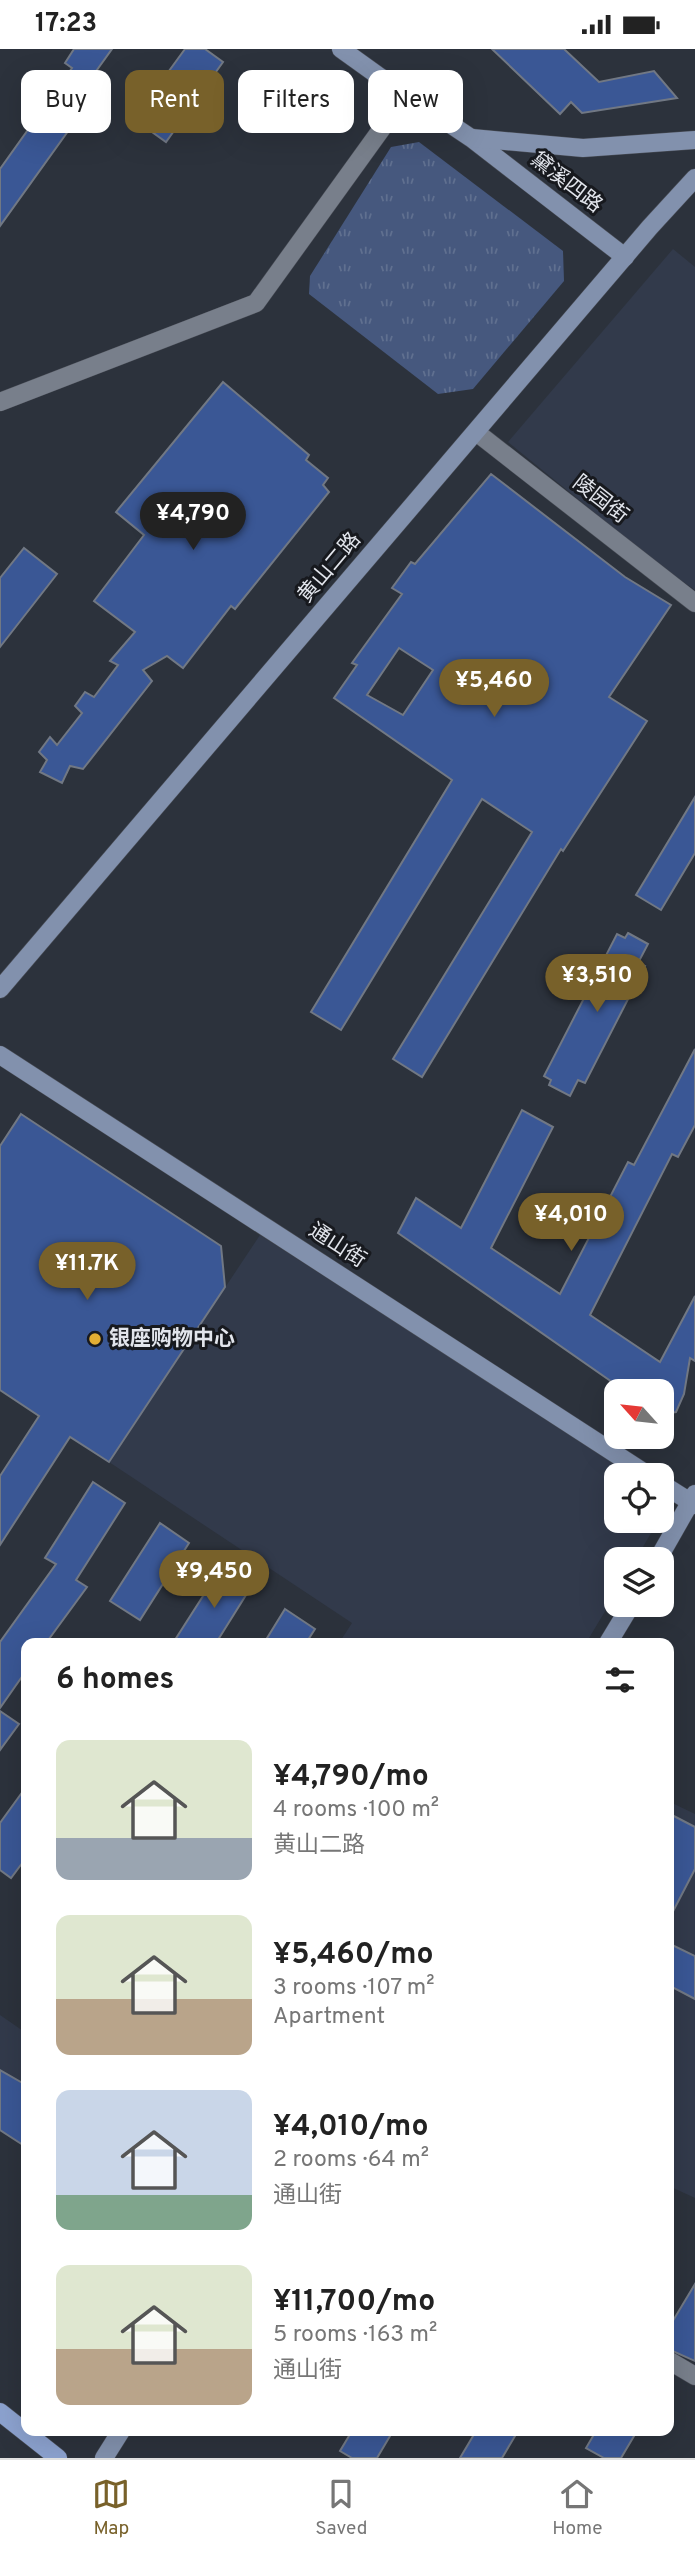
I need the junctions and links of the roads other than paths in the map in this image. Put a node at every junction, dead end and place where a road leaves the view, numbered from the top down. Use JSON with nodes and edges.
{"nodes":[{"id":1,"x":341,"y":49,"type":"edge"},
{"id":2,"x":371,"y":70,"type":"edge"},
{"id":3,"x":379,"y":133,"type":"edge"},
{"id":4,"x":463,"y":133,"type":"edge"},
{"id":5,"x":471,"y":138,"type":"junction"},
{"id":6,"x":695,"y":140,"type":"edge"},
{"id":7,"x":695,"y":178,"type":"edge"},
{"id":8,"x":625,"y":257,"type":"junction"},
{"id":9,"x":0,"y":402,"type":"edge"},
{"id":10,"x":476,"y":432,"type":"junction"},
{"id":11,"x":695,"y":603,"type":"edge"},
{"id":12,"x":0,"y":989,"type":"edge"},
{"id":13,"x":0,"y":1055,"type":"edge"},
{"id":14,"x":630,"y":1463,"type":"edge"},
{"id":15,"x":674,"y":1490,"type":"edge"},
{"id":16,"x":694,"y":1501,"type":"edge"},
{"id":17,"x":665,"y":1547,"type":"edge"},
{"id":18,"x":624,"y":1617,"type":"edge"},
{"id":19,"x":611,"y":1638,"type":"edge"},
{"id":20,"x":674,"y":2364,"type":"edge"},
{"id":21,"x":695,"y":2376,"type":"edge"},
{"id":22,"x":0,"y":2412,"type":"edge"},
{"id":23,"x":21,"y":2429,"type":"edge"},
{"id":24,"x":30,"y":2436,"type":"edge"},
{"id":25,"x":118,"y":2436,"type":"edge"},
{"id":26,"x":58,"y":2458,"type":"edge"},
{"id":27,"x":104,"y":2458,"type":"edge"}],
"edges":[{"from":1,"to":2,"type":"street","name":"黛溪四路"},
{"from":3,"to":9,"type":"street"},
{"from":4,"to":5,"type":"street","name":"黛溪四路"},
{"from":5,"to":6,"type":"street"},
{"from":5,"to":8,"type":"street","name":"黛溪四路"},
{"from":7,"to":8,"type":"street","name":"黄山二路"},
{"from":8,"to":10,"type":"street","name":"黄山二路"},
{"from":10,"to":11,"type":"street","name":"陵园街"},
{"from":10,"to":12,"type":"street","name":"黄山二路"},
{"from":13,"to":14,"type":"street","name":"通山街"},
{"from":15,"to":16,"type":"street"},
{"from":16,"to":17,"type":"street"},
{"from":18,"to":19,"type":"street"},
{"from":20,"to":21,"type":"street"},
{"from":22,"to":23,"type":"main road"},
{"from":24,"to":26,"type":"main road"},
{"from":25,"to":27,"type":"street"}]}
